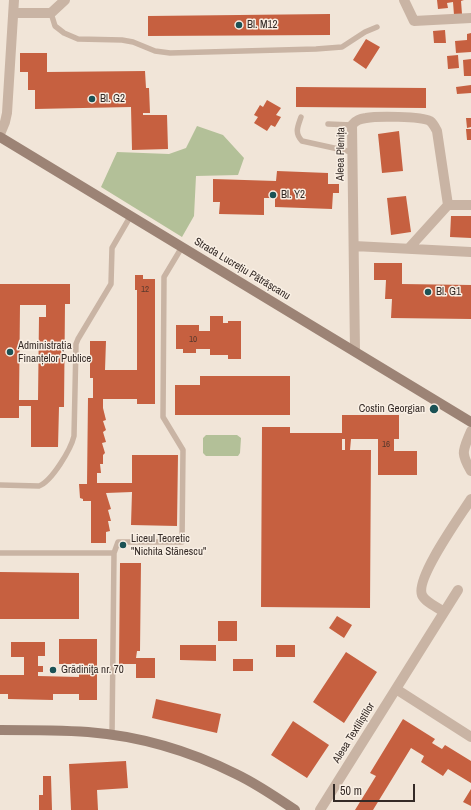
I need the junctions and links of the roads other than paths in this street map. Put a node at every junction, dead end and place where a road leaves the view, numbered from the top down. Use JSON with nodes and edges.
{"nodes":[{"id":1,"x":14,"y":0,"type":"edge"},
{"id":2,"x":65,"y":0,"type":"edge"},
{"id":3,"x":404,"y":0,"type":"edge"},
{"id":4,"x":14,"y":13,"type":"junction"},
{"id":5,"x":51,"y":13,"type":"junction"},
{"id":6,"x":471,"y":18,"type":"edge"},
{"id":7,"x":377,"y":27,"type":"dead end"},
{"id":8,"x":301,"y":117,"type":"dead end"},
{"id":9,"x":328,"y":124,"type":"dead end"},
{"id":10,"x":352,"y":125,"type":"junction"},
{"id":11,"x":0,"y":134,"type":"edge"},
{"id":12,"x":0,"y":137,"type":"edge"},
{"id":13,"x":352,"y":152,"type":"junction"},
{"id":14,"x":448,"y":205,"type":"junction"},
{"id":15,"x":471,"y":205,"type":"edge"},
{"id":16,"x":130,"y":216,"type":"junction"},
{"id":17,"x":354,"y":246,"type":"junction"},
{"id":18,"x":182,"y":247,"type":"junction"},
{"id":19,"x":409,"y":248,"type":"junction"},
{"id":20,"x":471,"y":252,"type":"edge"},
{"id":21,"x":355,"y":351,"type":"junction"},
{"id":22,"x":471,"y":422,"type":"edge"},
{"id":23,"x":471,"y":432,"type":"edge"},
{"id":24,"x":471,"y":471,"type":"edge"},
{"id":25,"x":0,"y":485,"type":"edge"},
{"id":26,"x":471,"y":499,"type":"edge"},
{"id":27,"x":0,"y":553,"type":"edge"},
{"id":28,"x":114,"y":553,"type":"junction"},
{"id":29,"x":458,"y":590,"type":"dead end"},
{"id":30,"x":444,"y":612,"type":"junction"},
{"id":31,"x":396,"y":689,"type":"junction"},
{"id":32,"x":0,"y":730,"type":"edge"},
{"id":33,"x":112,"y":735,"type":"junction"},
{"id":34,"x":471,"y":737,"type":"edge"},
{"id":35,"x":296,"y":810,"type":"edge"},
{"id":36,"x":320,"y":810,"type":"edge"}],
"edges":[{"from":1,"to":4,"type":"street"},
{"from":2,"to":5,"type":"street"},
{"from":3,"to":6,"type":"street"},
{"from":4,"to":5,"type":"street"},
{"from":4,"to":11,"type":"street"},
{"from":5,"to":7,"type":"lane"},
{"from":8,"to":13,"type":"lane"},
{"from":9,"to":10,"type":"lane"},
{"from":10,"to":13,"type":"street","name":"Aleea Plenița"},
{"from":10,"to":14,"type":"street","name":"Aleea Plenița"},
{"from":12,"to":16,"type":"main road","name":"Strada Lucrețiu Pătrășcanu"},
{"from":13,"to":17,"type":"street","name":"Aleea Plenița"},
{"from":14,"to":15,"type":"street"},
{"from":14,"to":19,"type":"street"},
{"from":16,"to":18,"type":"main road","name":"Strada Lucrețiu Pătrășcanu"},
{"from":16,"to":25,"type":"lane"},
{"from":17,"to":19,"type":"street"},
{"from":17,"to":21,"type":"street","name":"Aleea Plenița"},
{"from":18,"to":21,"type":"main road","name":"Strada Lucrețiu Pătrășcanu"},
{"from":18,"to":28,"type":"lane"},
{"from":19,"to":20,"type":"street"},
{"from":21,"to":22,"type":"main road","name":"Strada Lucrețiu Pătrășcanu"},
{"from":23,"to":24,"type":"street"},
{"from":26,"to":30,"type":"street"},
{"from":27,"to":28,"type":"lane"},
{"from":28,"to":33,"type":"lane"},
{"from":29,"to":30,"type":"street","name":"Aleea Textiliștilor"},
{"from":30,"to":31,"type":"street","name":"Aleea Textiliștilor"},
{"from":31,"to":34,"type":"street"},
{"from":31,"to":36,"type":"street","name":"Aleea Textiliștilor"},
{"from":32,"to":33,"type":"main road"},
{"from":33,"to":35,"type":"main road"}]}
